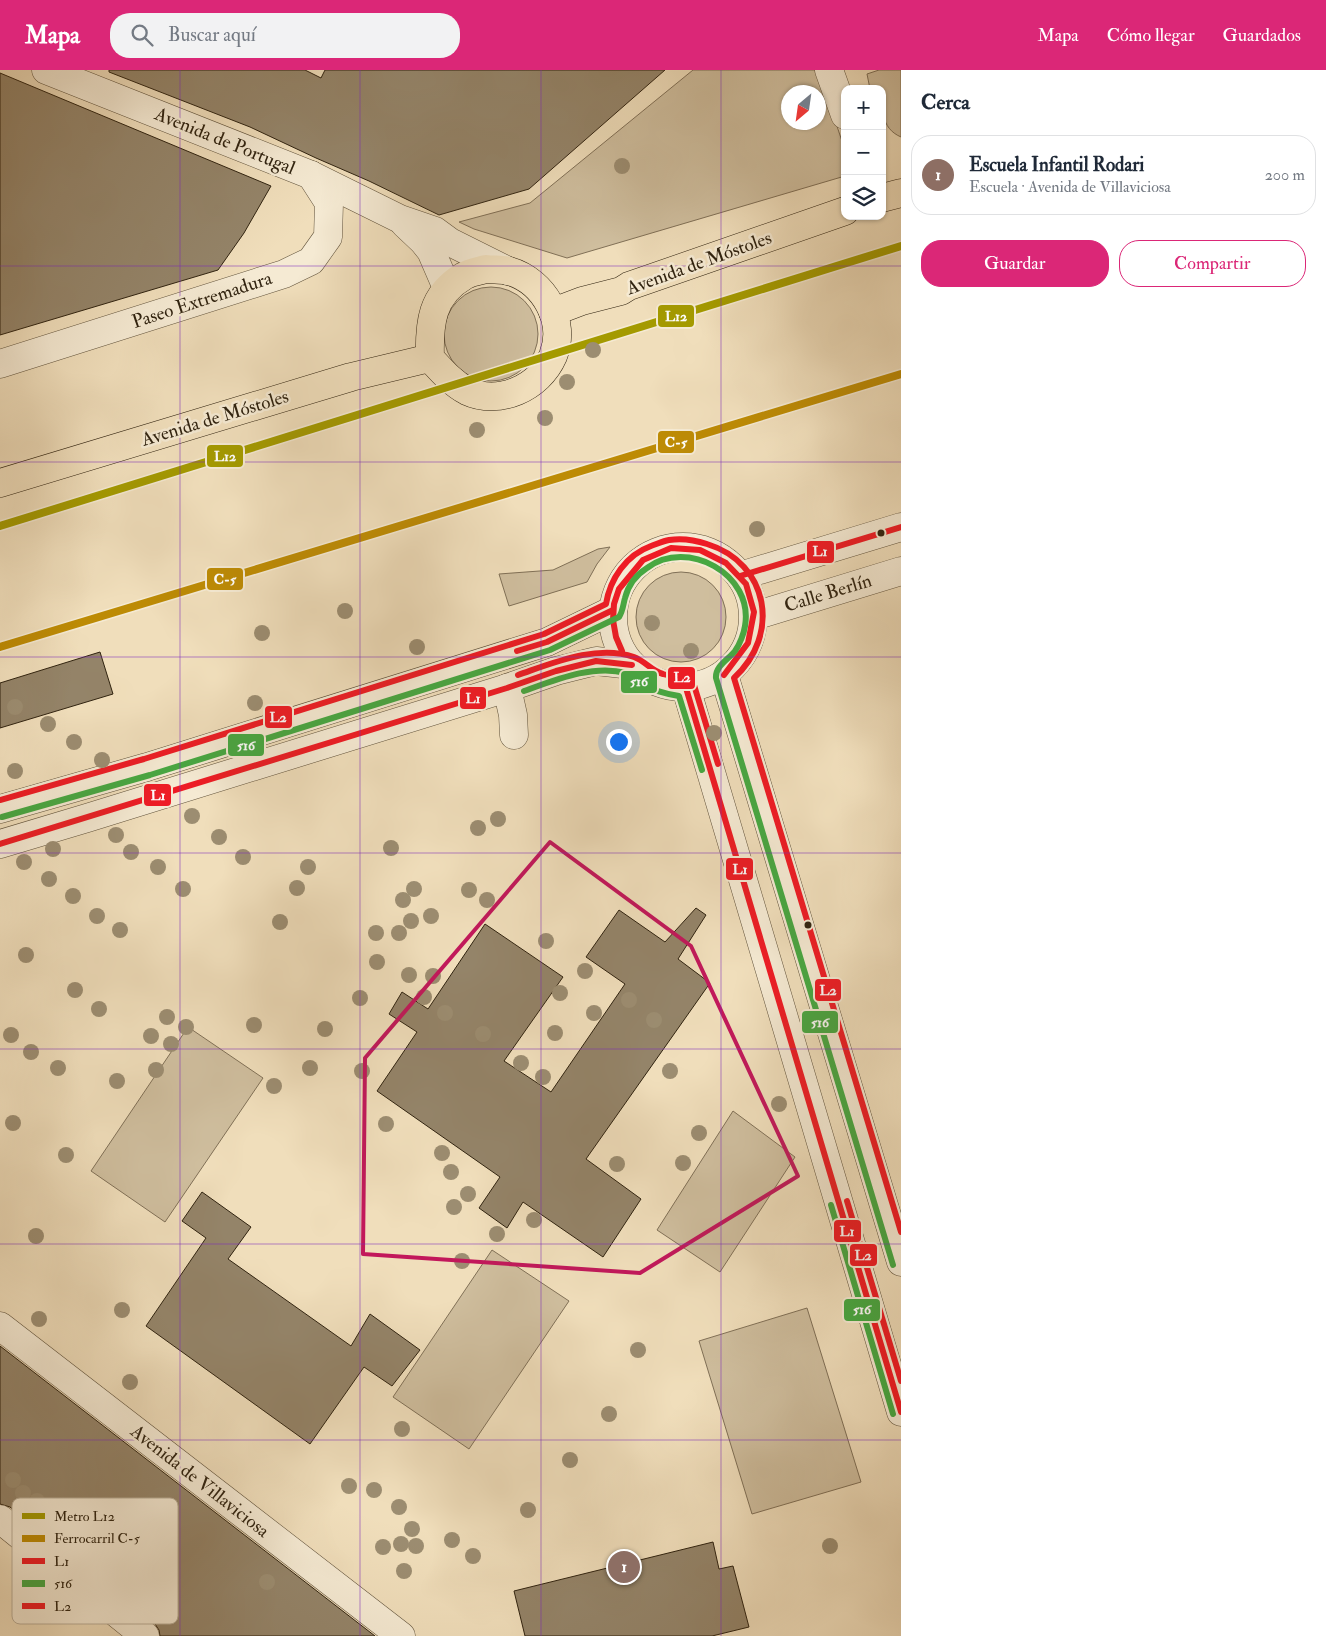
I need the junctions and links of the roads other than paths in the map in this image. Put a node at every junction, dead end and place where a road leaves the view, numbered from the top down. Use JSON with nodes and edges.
{"nodes":[{"id":1,"x":46,"y":70,"type":"edge"},
{"id":2,"x":829,"y":70,"type":"edge"},
{"id":3,"x":841,"y":104,"type":"edge"},
{"id":4,"x":311,"y":175,"type":"junction"},
{"id":5,"x":901,"y":193,"type":"edge"},
{"id":6,"x":886,"y":197,"type":"edge"},
{"id":7,"x":841,"y":212,"type":"edge"},
{"id":8,"x":400,"y":219,"type":"junction"},
{"id":9,"x":508,"y":271,"type":"junction"},
{"id":10,"x":447,"y":288,"type":"junction"},
{"id":11,"x":553,"y":312,"type":"junction"},
{"id":12,"x":430,"y":358,"type":"junction"},
{"id":13,"x":0,"y":364,"type":"edge"},
{"id":14,"x":0,"y":483,"type":"edge"},
{"id":15,"x":901,"y":527,"type":"edge"},
{"id":16,"x":901,"y":571,"type":"edge"},
{"id":17,"x":740,"y":576,"type":"junction"},
{"id":18,"x":613,"y":610,"type":"junction"},
{"id":19,"x":754,"y":616,"type":"junction"},
{"id":20,"x":632,"y":665,"type":"junction"},
{"id":21,"x":724,"y":675,"type":"junction"},
{"id":22,"x":506,"y":688,"type":"junction"},
{"id":23,"x":686,"y":688,"type":"junction"},
{"id":24,"x":514,"y":735,"type":"dead end"},
{"id":25,"x":0,"y":809,"type":"edge"},
{"id":26,"x":0,"y":844,"type":"edge"},
{"id":27,"x":901,"y":1262,"type":"edge"},
{"id":28,"x":0,"y":1326,"type":"edge"},
{"id":29,"x":901,"y":1412,"type":"edge"},
{"id":30,"x":0,"y":1519,"type":"edge"},
{"id":31,"x":12,"y":1529,"type":"edge"},
{"id":32,"x":130,"y":1624,"type":"edge"},
{"id":33,"x":145,"y":1636,"type":"edge"},
{"id":34,"x":401,"y":1636,"type":"edge"}],
"edges":[{"from":1,"to":4,"type":"street","name":"Avenida de Portugal"},
{"from":2,"to":3,"type":"street"},
{"from":4,"to":8,"type":"street","name":"Avenida de Portugal"},
{"from":4,"to":13,"type":"street","name":"Paseo Extremadura"},
{"from":5,"to":6,"type":"main road"},
{"from":7,"to":11,"type":"main road","name":"Avenida de Móstoles"},
{"from":8,"to":9,"type":"street","name":"Avenida de Portugal"},
{"from":8,"to":10,"type":"street","name":"Avenida de Portugal"},
{"from":9,"to":10,"type":"main road"},
{"from":9,"to":11,"type":"main road"},
{"from":10,"to":12,"type":"main road"},
{"from":11,"to":12,"type":"main road"},
{"from":12,"to":14,"type":"main road","name":"Avenida de Móstoles"},
{"from":15,"to":17,"type":"street"},
{"from":16,"to":19,"type":"street","name":"Calle Berlín"},
{"from":17,"to":18,"type":"street"},
{"from":17,"to":19,"type":"street"},
{"from":18,"to":20,"type":"street"},
{"from":18,"to":25,"type":"street"},
{"from":19,"to":21,"type":"street"},
{"from":20,"to":22,"type":"street"},
{"from":20,"to":23,"type":"street"},
{"from":21,"to":23,"type":"street"},
{"from":21,"to":27,"type":"street"},
{"from":22,"to":24,"type":"street"},
{"from":22,"to":26,"type":"street"},
{"from":23,"to":29,"type":"street"},
{"from":28,"to":34,"type":"street","name":"Avenida de Villaviciosa"},
{"from":30,"to":31,"type":"street"},
{"from":32,"to":33,"type":"street"}]}
